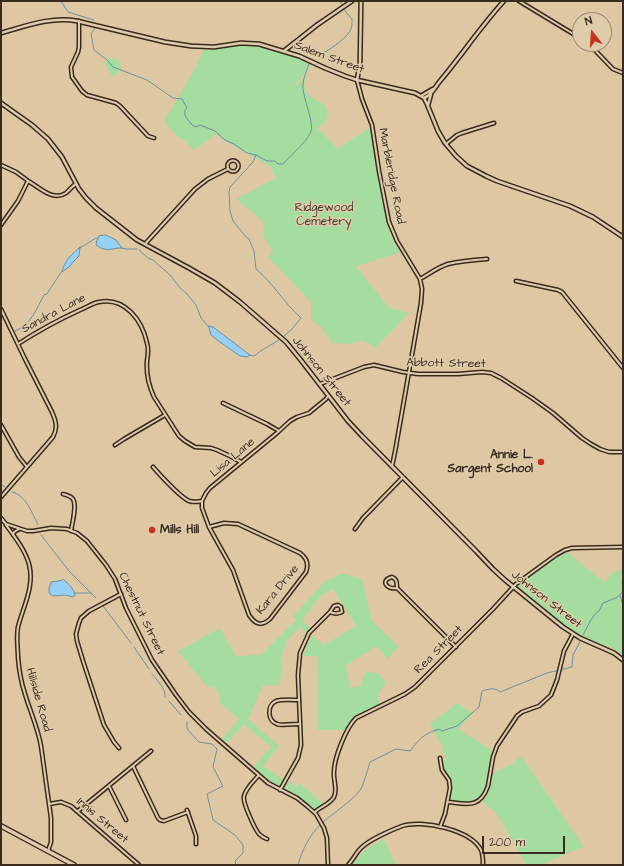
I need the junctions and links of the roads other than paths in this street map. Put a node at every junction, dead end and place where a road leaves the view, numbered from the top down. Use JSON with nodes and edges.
{"nodes":[{"id":1,"x":352,"y":1,"type":"edge"},
{"id":2,"x":361,"y":1,"type":"edge"},
{"id":3,"x":504,"y":1,"type":"edge"},
{"id":4,"x":519,"y":1,"type":"edge"},
{"id":5,"x":79,"y":21,"type":"junction"},
{"id":6,"x":1,"y":33,"type":"edge"},
{"id":7,"x":572,"y":33,"type":"edge"},
{"id":8,"x":284,"y":51,"type":"junction"},
{"id":9,"x":597,"y":52,"type":"edge"},
{"id":10,"x":623,"y":73,"type":"edge"},
{"id":11,"x":357,"y":80,"type":"junction"},
{"id":12,"x":435,"y":88,"type":"junction"},
{"id":13,"x":431,"y":94,"type":"junction"},
{"id":14,"x":421,"y":96,"type":"junction"},
{"id":15,"x":424,"y":98,"type":"junction"},
{"id":16,"x":1,"y":103,"type":"edge"},
{"id":17,"x":428,"y":105,"type":"junction"},
{"id":18,"x":494,"y":123,"type":"dead end"},
{"id":19,"x":154,"y":138,"type":"dead end"},
{"id":20,"x":446,"y":144,"type":"junction"},
{"id":21,"x":1,"y":164,"type":"edge"},
{"id":22,"x":228,"y":169,"type":"junction"},
{"id":23,"x":28,"y":180,"type":"junction"},
{"id":24,"x":76,"y":184,"type":"junction"},
{"id":25,"x":1,"y":225,"type":"edge"},
{"id":26,"x":623,"y":237,"type":"edge"},
{"id":27,"x":145,"y":245,"type":"junction"},
{"id":28,"x":487,"y":259,"type":"dead end"},
{"id":29,"x":420,"y":279,"type":"junction"},
{"id":30,"x":516,"y":281,"type":"dead end"},
{"id":31,"x":1,"y":308,"type":"edge"},
{"id":32,"x":18,"y":344,"type":"junction"},
{"id":33,"x":623,"y":368,"type":"edge"},
{"id":34,"x":409,"y":373,"type":"junction"},
{"id":35,"x":320,"y":384,"type":"junction"},
{"id":36,"x":328,"y":395,"type":"junction"},
{"id":37,"x":223,"y":403,"type":"dead end"},
{"id":38,"x":166,"y":415,"type":"junction"},
{"id":39,"x":1,"y":425,"type":"edge"},
{"id":40,"x":279,"y":431,"type":"junction"},
{"id":41,"x":115,"y":445,"type":"dead end"},
{"id":42,"x":623,"y":452,"type":"edge"},
{"id":43,"x":241,"y":462,"type":"junction"},
{"id":44,"x":27,"y":467,"type":"junction"},
{"id":45,"x":153,"y":467,"type":"dead end"},
{"id":46,"x":392,"y":467,"type":"junction"},
{"id":47,"x":402,"y":478,"type":"junction"},
{"id":48,"x":63,"y":494,"type":"dead end"},
{"id":49,"x":1,"y":497,"type":"edge"},
{"id":50,"x":202,"y":501,"type":"junction"},
{"id":51,"x":1,"y":518,"type":"edge"},
{"id":52,"x":6,"y":524,"type":"junction"},
{"id":53,"x":209,"y":526,"type":"junction"},
{"id":54,"x":19,"y":529,"type":"junction"},
{"id":55,"x":355,"y":529,"type":"dead end"},
{"id":56,"x":71,"y":531,"type":"junction"},
{"id":57,"x":13,"y":535,"type":"junction"},
{"id":58,"x":623,"y":547,"type":"edge"},
{"id":59,"x":513,"y":587,"type":"junction"},
{"id":60,"x":397,"y":588,"type":"junction"},
{"id":61,"x":121,"y":594,"type":"junction"},
{"id":62,"x":330,"y":612,"type":"junction"},
{"id":63,"x":574,"y":634,"type":"junction"},
{"id":64,"x":456,"y":647,"type":"junction"},
{"id":65,"x":623,"y":660,"type":"edge"},
{"id":66,"x":299,"y":700,"type":"junction"},
{"id":67,"x":300,"y":724,"type":"junction"},
{"id":68,"x":119,"y":748,"type":"dead end"},
{"id":69,"x":151,"y":751,"type":"dead end"},
{"id":70,"x":440,"y":758,"type":"dead end"},
{"id":71,"x":133,"y":766,"type":"junction"},
{"id":72,"x":258,"y":776,"type":"junction"},
{"id":73,"x":109,"y":785,"type":"junction"},
{"id":74,"x":280,"y":790,"type":"junction"},
{"id":75,"x":448,"y":802,"type":"junction"},
{"id":76,"x":49,"y":804,"type":"junction"},
{"id":77,"x":78,"y":811,"type":"junction"},
{"id":78,"x":314,"y":812,"type":"junction"},
{"id":79,"x":126,"y":820,"type":"dead end"},
{"id":80,"x":1,"y":826,"type":"edge"},
{"id":81,"x":440,"y":827,"type":"junction"},
{"id":82,"x":267,"y":839,"type":"dead end"},
{"id":83,"x":196,"y":844,"type":"dead end"},
{"id":84,"x":48,"y":851,"type":"junction"},
{"id":85,"x":74,"y":865,"type":"edge"},
{"id":86,"x":139,"y":865,"type":"edge"},
{"id":87,"x":328,"y":865,"type":"edge"},
{"id":88,"x":348,"y":865,"type":"edge"},
{"id":89,"x":482,"y":865,"type":"edge"}],
"edges":[{"from":1,"to":8,"type":"street"},
{"from":2,"to":11,"type":"street","name":"Marbleridge Road"},
{"from":3,"to":12,"type":"street"},
{"from":4,"to":7,"type":"street"},
{"from":5,"to":6,"type":"street","name":"Salem Street"},
{"from":5,"to":8,"type":"street","name":"Salem Street"},
{"from":5,"to":19,"type":"street"},
{"from":8,"to":11,"type":"street","name":"Salem Street"},
{"from":9,"to":10,"type":"street"},
{"from":11,"to":14,"type":"street","name":"Salem Street"},
{"from":11,"to":29,"type":"street","name":"Marbleridge Road"},
{"from":12,"to":13,"type":"street"},
{"from":12,"to":14,"type":"street"},
{"from":13,"to":15,"type":"street"},
{"from":13,"to":17,"type":"street"},
{"from":14,"to":15,"type":"street","name":"Salem Street"},
{"from":15,"to":17,"type":"street","name":"Salem Street"},
{"from":16,"to":24,"type":"street","name":"Johnson Street"},
{"from":17,"to":20,"type":"street","name":"Salem Street"},
{"from":18,"to":20,"type":"street"},
{"from":20,"to":26,"type":"street","name":"Salem Street"},
{"from":21,"to":23,"type":"street"},
{"from":22,"to":22,"type":"street"},
{"from":22,"to":27,"type":"street"},
{"from":23,"to":24,"type":"street"},
{"from":23,"to":25,"type":"street"},
{"from":24,"to":27,"type":"street","name":"Johnson Street"},
{"from":27,"to":35,"type":"street","name":"Johnson Street"},
{"from":28,"to":29,"type":"street"},
{"from":29,"to":34,"type":"street","name":"Marbleridge Road"},
{"from":30,"to":33,"type":"street"},
{"from":31,"to":32,"type":"street"},
{"from":32,"to":38,"type":"street","name":"Sandra Lane"},
{"from":32,"to":44,"type":"street"},
{"from":34,"to":35,"type":"street","name":"Abbott Street"},
{"from":34,"to":42,"type":"street","name":"Abbott Street"},
{"from":34,"to":46,"type":"street","name":"Marbleridge Road"},
{"from":35,"to":36,"type":"street","name":"Johnson Street"},
{"from":36,"to":40,"type":"street","name":"Lisa Lane"},
{"from":36,"to":46,"type":"street","name":"Johnson Street"},
{"from":37,"to":40,"type":"street"},
{"from":38,"to":41,"type":"street"},
{"from":38,"to":43,"type":"street","name":"Sandra Lane"},
{"from":39,"to":44,"type":"street"},
{"from":40,"to":43,"type":"street","name":"Lisa Lane"},
{"from":43,"to":50,"type":"street","name":"Lisa Lane"},
{"from":44,"to":49,"type":"street"},
{"from":45,"to":50,"type":"street"},
{"from":46,"to":47,"type":"street","name":"Johnson Street"},
{"from":47,"to":55,"type":"street"},
{"from":47,"to":59,"type":"street","name":"Johnson Street"},
{"from":48,"to":56,"type":"street"},
{"from":50,"to":53,"type":"street","name":"Kara Drive"},
{"from":51,"to":52,"type":"street","name":"Chestnut Street"},
{"from":52,"to":54,"type":"street","name":"Chestnut Street"},
{"from":52,"to":57,"type":"street","name":"Hillside Road"},
{"from":53,"to":53,"type":"street","name":"Kara Drive"},
{"from":54,"to":56,"type":"street","name":"Chestnut Street"},
{"from":54,"to":57,"type":"street"},
{"from":56,"to":61,"type":"street","name":"Chestnut Street"},
{"from":57,"to":76,"type":"street","name":"Hillside Road"},
{"from":58,"to":59,"type":"street","name":"Rea Street"},
{"from":59,"to":63,"type":"street","name":"Johnson Street"},
{"from":59,"to":64,"type":"street","name":"Rea Street"},
{"from":60,"to":60,"type":"street"},
{"from":60,"to":64,"type":"street"},
{"from":61,"to":68,"type":"street"},
{"from":61,"to":72,"type":"street","name":"Chestnut Street"},
{"from":62,"to":62,"type":"street"},
{"from":62,"to":66,"type":"street"},
{"from":63,"to":65,"type":"street","name":"Johnson Street"},
{"from":63,"to":75,"type":"street"},
{"from":64,"to":78,"type":"street","name":"Rea Street"},
{"from":66,"to":67,"type":"street"},
{"from":66,"to":67,"type":"street"},
{"from":67,"to":74,"type":"street"},
{"from":69,"to":71,"type":"street"},
{"from":70,"to":75,"type":"street"},
{"from":71,"to":73,"type":"street"},
{"from":71,"to":83,"type":"street"},
{"from":72,"to":74,"type":"street","name":"Chestnut Street"},
{"from":72,"to":82,"type":"street"},
{"from":73,"to":77,"type":"street"},
{"from":73,"to":79,"type":"street"},
{"from":74,"to":78,"type":"street","name":"Chestnut Street"},
{"from":75,"to":81,"type":"street"},
{"from":76,"to":77,"type":"street","name":"Innis Street"},
{"from":76,"to":84,"type":"street","name":"Hillside Road"},
{"from":77,"to":86,"type":"street","name":"Innis Street"},
{"from":78,"to":87,"type":"street","name":"Chestnut Street"},
{"from":80,"to":84,"type":"highway"},
{"from":81,"to":88,"type":"street"},
{"from":81,"to":89,"type":"street"},
{"from":84,"to":85,"type":"highway"}]}
